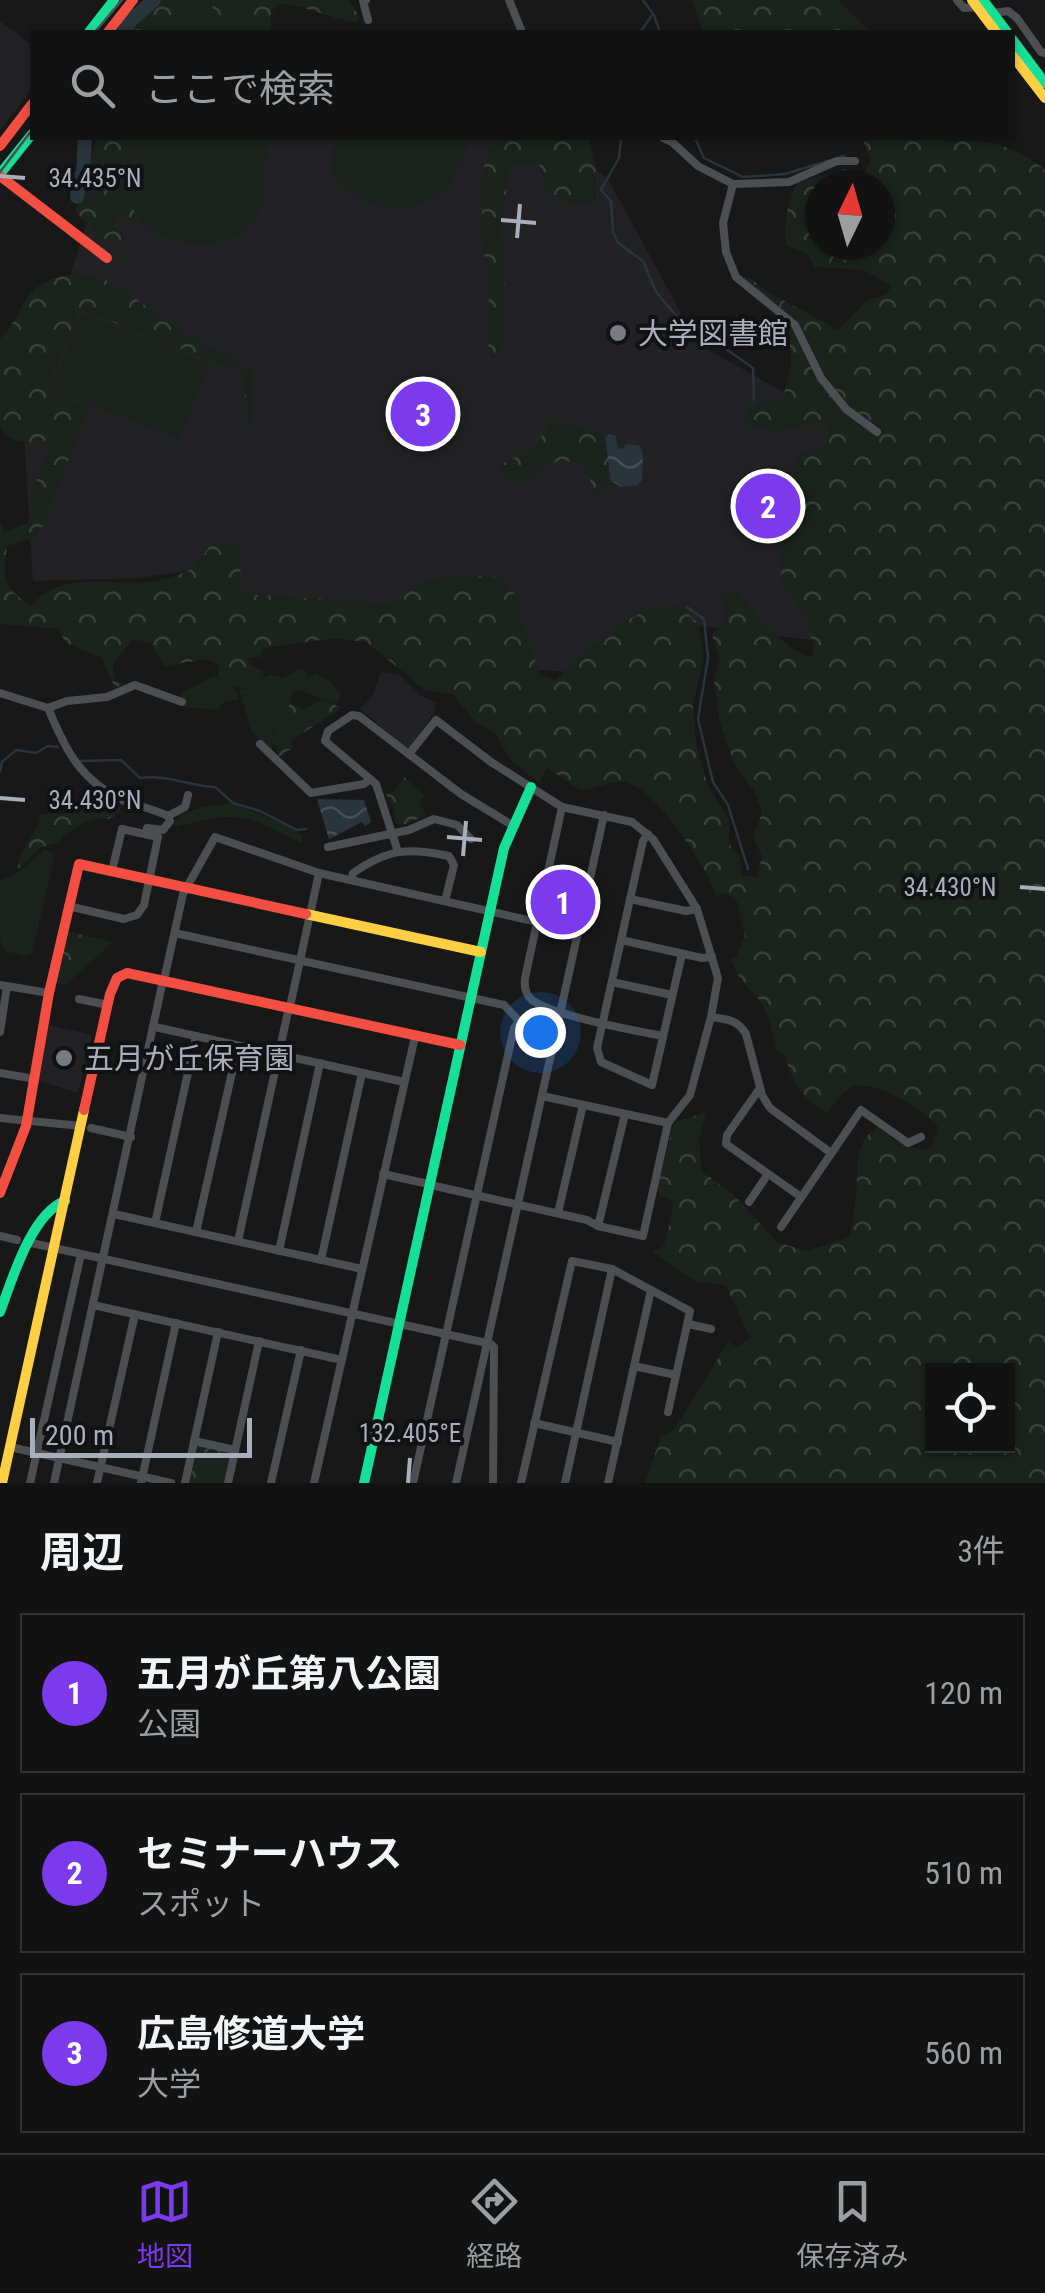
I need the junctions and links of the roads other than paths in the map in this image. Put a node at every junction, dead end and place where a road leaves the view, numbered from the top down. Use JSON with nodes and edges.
{"nodes":[{"id":1,"x":114,"y":0,"type":"edge"},
{"id":2,"x":132,"y":0,"type":"edge"},
{"id":3,"x":366,"y":0,"type":"edge"},
{"id":4,"x":509,"y":0,"type":"edge"},
{"id":5,"x":956,"y":0,"type":"edge"},
{"id":6,"x":977,"y":2,"type":"edge"},
{"id":7,"x":993,"y":12,"type":"junction"},
{"id":8,"x":368,"y":20,"type":"dead end"},
{"id":9,"x":91,"y":30,"type":"edge"},
{"id":10,"x":110,"y":30,"type":"edge"},
{"id":11,"x":521,"y":30,"type":"edge"},
{"id":12,"x":995,"y":30,"type":"edge"},
{"id":13,"x":1006,"y":30,"type":"edge"},
{"id":14,"x":1015,"y":44,"type":"edge"},
{"id":15,"x":1045,"y":53,"type":"edge"},
{"id":16,"x":1015,"y":58,"type":"edge"},
{"id":17,"x":1045,"y":83,"type":"edge"},
{"id":18,"x":1045,"y":98,"type":"edge"},
{"id":19,"x":30,"y":107,"type":"edge"},
{"id":20,"x":30,"y":137,"type":"edge"},
{"id":21,"x":668,"y":140,"type":"edge"},
{"id":22,"x":0,"y":146,"type":"edge"},
{"id":23,"x":855,"y":161,"type":"dead end"},
{"id":24,"x":0,"y":175,"type":"edge"},
{"id":25,"x":733,"y":184,"type":"junction"},
{"id":26,"x":107,"y":258,"type":"dead end"},
{"id":27,"x":877,"y":432,"type":"dead end"},
{"id":28,"x":0,"y":693,"type":"edge"},
{"id":29,"x":182,"y":702,"type":"dead end"},
{"id":30,"x":48,"y":708,"type":"junction"},
{"id":31,"x":260,"y":744,"type":"dead end"},
{"id":32,"x":409,"y":754,"type":"junction"},
{"id":33,"x":370,"y":779,"type":"junction"},
{"id":34,"x":531,"y":786,"type":"junction"},
{"id":35,"x":188,"y":795,"type":"dead end"},
{"id":36,"x":562,"y":807,"type":"junction"},
{"id":37,"x":604,"y":815,"type":"junction"},
{"id":38,"x":168,"y":816,"type":"junction"},
{"id":39,"x":512,"y":824,"type":"junction"},
{"id":40,"x":391,"y":832,"type":"junction"},
{"id":41,"x":146,"y":834,"type":"junction"},
{"id":42,"x":648,"y":834,"type":"junction"},
{"id":43,"x":471,"y":839,"type":"dead end"},
{"id":44,"x":328,"y":847,"type":"dead end"},
{"id":45,"x":398,"y":852,"type":"junction"},
{"id":46,"x":112,"y":871,"type":"junction"},
{"id":47,"x":319,"y":873,"type":"junction"},
{"id":48,"x":149,"y":880,"type":"junction"},
{"id":49,"x":351,"y":880,"type":"junction"},
{"id":50,"x":186,"y":888,"type":"junction"},
{"id":51,"x":630,"y":899,"type":"junction"},
{"id":52,"x":445,"y":901,"type":"junction"},
{"id":53,"x":68,"y":906,"type":"junction"},
{"id":54,"x":697,"y":909,"type":"junction"},
{"id":55,"x":490,"y":911,"type":"junction"},
{"id":56,"x":310,"y":914,"type":"junction"},
{"id":57,"x":537,"y":922,"type":"junction"},
{"id":58,"x":175,"y":933,"type":"junction"},
{"id":59,"x":621,"y":940,"type":"junction"},
{"id":60,"x":481,"y":952,"type":"junction"},
{"id":61,"x":682,"y":954,"type":"junction"},
{"id":62,"x":712,"y":957,"type":"junction"},
{"id":63,"x":300,"y":960,"type":"junction"},
{"id":64,"x":612,"y":982,"type":"junction"},
{"id":65,"x":163,"y":983,"type":"junction"},
{"id":66,"x":4,"y":986,"type":"edge"},
{"id":67,"x":49,"y":993,"type":"junction"},
{"id":68,"x":672,"y":995,"type":"junction"},
{"id":69,"x":471,"y":998,"type":"junction"},
{"id":70,"x":79,"y":999,"type":"dead end"},
{"id":71,"x":290,"y":1004,"type":"junction"},
{"id":72,"x":108,"y":1005,"type":"junction"},
{"id":73,"x":560,"y":1011,"type":"junction"},
{"id":74,"x":711,"y":1017,"type":"junction"},
{"id":75,"x":519,"y":1022,"type":"junction"},
{"id":76,"x":602,"y":1024,"type":"junction"},
{"id":77,"x":155,"y":1027,"type":"junction"},
{"id":78,"x":0,"y":1032,"type":"edge"},
{"id":79,"x":196,"y":1036,"type":"junction"},
{"id":80,"x":663,"y":1036,"type":"junction"},
{"id":81,"x":414,"y":1041,"type":"dead end"},
{"id":82,"x":460,"y":1045,"type":"junction"},
{"id":83,"x":238,"y":1046,"type":"junction"},
{"id":84,"x":552,"y":1049,"type":"junction"},
{"id":85,"x":279,"y":1054,"type":"junction"},
{"id":86,"x":320,"y":1064,"type":"junction"},
{"id":87,"x":0,"y":1073,"type":"edge"},
{"id":88,"x":362,"y":1073,"type":"junction"},
{"id":89,"x":36,"y":1079,"type":"junction"},
{"id":90,"x":404,"y":1082,"type":"junction"},
{"id":91,"x":760,"y":1088,"type":"junction"},
{"id":92,"x":542,"y":1096,"type":"junction"},
{"id":93,"x":583,"y":1105,"type":"junction"},
{"id":94,"x":624,"y":1114,"type":"junction"},
{"id":95,"x":0,"y":1118,"type":"edge"},
{"id":96,"x":27,"y":1120,"type":"junction"},
{"id":97,"x":668,"y":1123,"type":"junction"},
{"id":98,"x":86,"y":1127,"type":"junction"},
{"id":99,"x":130,"y":1137,"type":"junction"},
{"id":100,"x":921,"y":1138,"type":"dead end"},
{"id":101,"x":831,"y":1153,"type":"junction"},
{"id":102,"x":383,"y":1174,"type":"junction"},
{"id":103,"x":768,"y":1174,"type":"junction"},
{"id":104,"x":424,"y":1183,"type":"dead end"},
{"id":105,"x":435,"y":1186,"type":"dead end"},
{"id":106,"x":0,"y":1193,"type":"edge"},
{"id":107,"x":476,"y":1195,"type":"junction"},
{"id":108,"x":801,"y":1196,"type":"junction"},
{"id":109,"x":64,"y":1201,"type":"junction"},
{"id":110,"x":748,"y":1202,"type":"dead end"},
{"id":111,"x":518,"y":1204,"type":"junction"},
{"id":112,"x":114,"y":1214,"type":"junction"},
{"id":113,"x":558,"y":1214,"type":"junction"},
{"id":114,"x":155,"y":1223,"type":"junction"},
{"id":115,"x":598,"y":1226,"type":"junction"},
{"id":116,"x":782,"y":1227,"type":"dead end"},
{"id":117,"x":196,"y":1232,"type":"junction"},
{"id":118,"x":0,"y":1236,"type":"edge"},
{"id":119,"x":22,"y":1241,"type":"junction"},
{"id":120,"x":238,"y":1242,"type":"junction"},
{"id":121,"x":54,"y":1249,"type":"junction"},
{"id":122,"x":280,"y":1250,"type":"junction"},
{"id":123,"x":81,"y":1254,"type":"junction"},
{"id":124,"x":103,"y":1260,"type":"junction"},
{"id":125,"x":321,"y":1260,"type":"junction"},
{"id":126,"x":362,"y":1269,"type":"junction"},
{"id":127,"x":612,"y":1269,"type":"junction"},
{"id":128,"x":651,"y":1290,"type":"junction"},
{"id":129,"x":93,"y":1304,"type":"junction"},
{"id":130,"x":0,"y":1312,"type":"edge"},
{"id":131,"x":135,"y":1314,"type":"junction"},
{"id":132,"x":352,"y":1314,"type":"junction"},
{"id":133,"x":176,"y":1323,"type":"junction"},
{"id":134,"x":399,"y":1324,"type":"junction"},
{"id":135,"x":688,"y":1324,"type":"junction"},
{"id":136,"x":710,"y":1329,"type":"dead end"},
{"id":137,"x":218,"y":1332,"type":"junction"},
{"id":138,"x":446,"y":1335,"type":"junction"},
{"id":139,"x":260,"y":1341,"type":"junction"},
{"id":140,"x":487,"y":1343,"type":"junction"},
{"id":141,"x":300,"y":1350,"type":"junction"},
{"id":142,"x":342,"y":1360,"type":"junction"},
{"id":143,"x":634,"y":1366,"type":"junction"},
{"id":144,"x":676,"y":1375,"type":"junction"},
{"id":145,"x":668,"y":1412,"type":"dead end"},
{"id":146,"x":534,"y":1423,"type":"junction"},
{"id":147,"x":576,"y":1432,"type":"junction"},
{"id":148,"x":194,"y":1440,"type":"junction"},
{"id":149,"x":618,"y":1442,"type":"junction"},
{"id":150,"x":10,"y":1448,"type":"junction"},
{"id":151,"x":235,"y":1450,"type":"junction"},
{"id":152,"x":36,"y":1453,"type":"junction"},
{"id":153,"x":60,"y":1458,"type":"junction"},
{"id":154,"x":101,"y":1468,"type":"junction"},
{"id":155,"x":142,"y":1480,"type":"edge"},
{"id":156,"x":2,"y":1483,"type":"edge"},
{"id":157,"x":30,"y":1483,"type":"edge"},
{"id":158,"x":54,"y":1483,"type":"edge"},
{"id":159,"x":97,"y":1483,"type":"edge"},
{"id":160,"x":171,"y":1483,"type":"edge"},
{"id":161,"x":184,"y":1483,"type":"edge"},
{"id":162,"x":228,"y":1483,"type":"edge"},
{"id":163,"x":271,"y":1483,"type":"edge"},
{"id":164,"x":314,"y":1483,"type":"edge"},
{"id":165,"x":364,"y":1483,"type":"edge"},
{"id":166,"x":413,"y":1483,"type":"edge"},
{"id":167,"x":456,"y":1483,"type":"edge"},
{"id":168,"x":493,"y":1483,"type":"edge"},
{"id":169,"x":520,"y":1483,"type":"edge"},
{"id":170,"x":565,"y":1483,"type":"edge"},
{"id":171,"x":608,"y":1483,"type":"edge"}],
"edges":[{"from":1,"to":9,"type":"street"},
{"from":2,"to":10,"type":"street"},
{"from":3,"to":8,"type":"street"},
{"from":4,"to":11,"type":"street"},
{"from":5,"to":6,"type":"street"},
{"from":6,"to":7,"type":"street"},
{"from":6,"to":12,"type":"street"},
{"from":7,"to":13,"type":"street"},
{"from":7,"to":15,"type":"street"},
{"from":14,"to":17,"type":"street"},
{"from":16,"to":18,"type":"street"},
{"from":19,"to":22,"type":"street"},
{"from":20,"to":24,"type":"street"},
{"from":21,"to":25,"type":"street"},
{"from":23,"to":25,"type":"street"},
{"from":24,"to":26,"type":"street"},
{"from":25,"to":27,"type":"street"},
{"from":28,"to":30,"type":"street"},
{"from":29,"to":30,"type":"street"},
{"from":30,"to":38,"type":"street"},
{"from":31,"to":33,"type":"street"},
{"from":32,"to":33,"type":"street"},
{"from":32,"to":34,"type":"street"},
{"from":32,"to":39,"type":"street"},
{"from":33,"to":40,"type":"street"},
{"from":34,"to":36,"type":"street"},
{"from":34,"to":39,"type":"street"},
{"from":35,"to":38,"type":"street"},
{"from":36,"to":37,"type":"street"},
{"from":36,"to":57,"type":"street"},
{"from":37,"to":42,"type":"street"},
{"from":37,"to":73,"type":"street"},
{"from":38,"to":41,"type":"street"},
{"from":39,"to":55,"type":"street"},
{"from":40,"to":43,"type":"street"},
{"from":40,"to":44,"type":"street"},
{"from":40,"to":45,"type":"street"},
{"from":41,"to":46,"type":"street"},
{"from":41,"to":48,"type":"street"},
{"from":42,"to":51,"type":"street"},
{"from":42,"to":54,"type":"street"},
{"from":45,"to":49,"type":"street"},
{"from":45,"to":52,"type":"street"},
{"from":46,"to":48,"type":"street"},
{"from":46,"to":53,"type":"street"},
{"from":47,"to":49,"type":"street"},
{"from":47,"to":50,"type":"street"},
{"from":47,"to":56,"type":"street"},
{"from":48,"to":50,"type":"street"},
{"from":48,"to":53,"type":"street"},
{"from":49,"to":52,"type":"street"},
{"from":50,"to":56,"type":"street"},
{"from":50,"to":58,"type":"street"},
{"from":51,"to":54,"type":"street"},
{"from":51,"to":59,"type":"street"},
{"from":52,"to":55,"type":"street"},
{"from":53,"to":67,"type":"street"},
{"from":54,"to":62,"type":"street"},
{"from":55,"to":57,"type":"street"},
{"from":55,"to":60,"type":"street"},
{"from":56,"to":60,"type":"street"},
{"from":56,"to":63,"type":"street"},
{"from":57,"to":73,"type":"street"},
{"from":58,"to":63,"type":"street"},
{"from":58,"to":65,"type":"street"},
{"from":59,"to":61,"type":"street"},
{"from":59,"to":64,"type":"street"},
{"from":60,"to":69,"type":"street"},
{"from":61,"to":62,"type":"street"},
{"from":61,"to":68,"type":"street"},
{"from":62,"to":74,"type":"street"},
{"from":63,"to":69,"type":"street"},
{"from":63,"to":71,"type":"street"},
{"from":64,"to":68,"type":"street"},
{"from":64,"to":76,"type":"street"},
{"from":65,"to":71,"type":"street"},
{"from":65,"to":72,"type":"street"},
{"from":65,"to":77,"type":"street"},
{"from":66,"to":67,"type":"street"},
{"from":66,"to":78,"type":"street"},
{"from":67,"to":89,"type":"street"},
{"from":68,"to":80,"type":"street"},
{"from":69,"to":75,"type":"street"},
{"from":69,"to":82,"type":"street"},
{"from":70,"to":72,"type":"street"},
{"from":71,"to":82,"type":"street"},
{"from":71,"to":85,"type":"street"},
{"from":72,"to":98,"type":"street"},
{"from":73,"to":76,"type":"street"},
{"from":73,"to":84,"type":"street"},
{"from":74,"to":91,"type":"street"},
{"from":74,"to":97,"type":"street"},
{"from":75,"to":84,"type":"street"},
{"from":75,"to":107,"type":"street"},
{"from":76,"to":80,"type":"street"},
{"from":76,"to":80,"type":"street"},
{"from":77,"to":79,"type":"street"},
{"from":77,"to":99,"type":"street"},
{"from":79,"to":83,"type":"street"},
{"from":79,"to":114,"type":"street"},
{"from":81,"to":90,"type":"street"},
{"from":82,"to":134,"type":"street"},
{"from":83,"to":85,"type":"street"},
{"from":83,"to":117,"type":"street"},
{"from":84,"to":92,"type":"street"},
{"from":85,"to":86,"type":"street"},
{"from":85,"to":120,"type":"street"},
{"from":86,"to":88,"type":"street"},
{"from":86,"to":122,"type":"street"},
{"from":87,"to":89,"type":"street"},
{"from":88,"to":90,"type":"street"},
{"from":88,"to":125,"type":"street"},
{"from":89,"to":96,"type":"street"},
{"from":90,"to":102,"type":"street"},
{"from":91,"to":101,"type":"street"},
{"from":91,"to":103,"type":"street"},
{"from":92,"to":93,"type":"street"},
{"from":92,"to":111,"type":"street"},
{"from":93,"to":94,"type":"street"},
{"from":93,"to":113,"type":"street"},
{"from":94,"to":97,"type":"street"},
{"from":94,"to":115,"type":"street"},
{"from":95,"to":96,"type":"street"},
{"from":96,"to":98,"type":"street"},
{"from":96,"to":106,"type":"street"},
{"from":97,"to":115,"type":"street"},
{"from":98,"to":99,"type":"street"},
{"from":98,"to":109,"type":"street"},
{"from":99,"to":112,"type":"street"},
{"from":100,"to":101,"type":"street"},
{"from":101,"to":108,"type":"street"},
{"from":102,"to":104,"type":"street"},
{"from":102,"to":126,"type":"street"},
{"from":103,"to":108,"type":"street"},
{"from":103,"to":110,"type":"street"},
{"from":105,"to":107,"type":"street"},
{"from":107,"to":111,"type":"street"},
{"from":107,"to":138,"type":"street"},
{"from":108,"to":116,"type":"street"},
{"from":109,"to":119,"type":"street"},
{"from":109,"to":121,"type":"street"},
{"from":111,"to":113,"type":"street"},
{"from":111,"to":140,"type":"street"},
{"from":112,"to":114,"type":"street"},
{"from":112,"to":124,"type":"street"},
{"from":113,"to":115,"type":"street"},
{"from":114,"to":117,"type":"street"},
{"from":117,"to":120,"type":"street"},
{"from":118,"to":119,"type":"street"},
{"from":119,"to":121,"type":"street"},
{"from":119,"to":130,"type":"street"},
{"from":120,"to":122,"type":"street"},
{"from":121,"to":123,"type":"street"},
{"from":121,"to":150,"type":"street"},
{"from":122,"to":125,"type":"street"},
{"from":123,"to":124,"type":"street"},
{"from":123,"to":152,"type":"street"},
{"from":124,"to":129,"type":"street"},
{"from":124,"to":132,"type":"street"},
{"from":125,"to":126,"type":"street"},
{"from":126,"to":132,"type":"street"},
{"from":127,"to":128,"type":"street"},
{"from":127,"to":146,"type":"street"},
{"from":127,"to":147,"type":"street"},
{"from":128,"to":135,"type":"street"},
{"from":128,"to":143,"type":"street"},
{"from":129,"to":131,"type":"street"},
{"from":129,"to":153,"type":"street"},
{"from":131,"to":133,"type":"street"},
{"from":131,"to":154,"type":"street"},
{"from":132,"to":134,"type":"street"},
{"from":132,"to":142,"type":"street"},
{"from":133,"to":137,"type":"street"},
{"from":133,"to":155,"type":"street"},
{"from":134,"to":138,"type":"street"},
{"from":134,"to":165,"type":"street"},
{"from":135,"to":136,"type":"street"},
{"from":135,"to":144,"type":"street"},
{"from":137,"to":139,"type":"street"},
{"from":137,"to":148,"type":"street"},
{"from":138,"to":140,"type":"street"},
{"from":138,"to":166,"type":"street"},
{"from":139,"to":141,"type":"street"},
{"from":139,"to":151,"type":"street"},
{"from":140,"to":167,"type":"street"},
{"from":140,"to":168,"type":"street"},
{"from":141,"to":142,"type":"street"},
{"from":141,"to":163,"type":"street"},
{"from":142,"to":164,"type":"street"},
{"from":143,"to":144,"type":"street"},
{"from":143,"to":149,"type":"street"},
{"from":144,"to":145,"type":"street"},
{"from":146,"to":147,"type":"street"},
{"from":146,"to":169,"type":"street"},
{"from":147,"to":149,"type":"street"},
{"from":147,"to":170,"type":"street"},
{"from":148,"to":151,"type":"street"},
{"from":148,"to":161,"type":"street"},
{"from":149,"to":171,"type":"street"},
{"from":150,"to":152,"type":"street"},
{"from":150,"to":156,"type":"street"},
{"from":151,"to":162,"type":"street"},
{"from":152,"to":153,"type":"street"},
{"from":152,"to":157,"type":"street"},
{"from":153,"to":154,"type":"street"},
{"from":153,"to":158,"type":"street"},
{"from":154,"to":155,"type":"street"},
{"from":154,"to":159,"type":"street"},
{"from":155,"to":160,"type":"street"}]}
